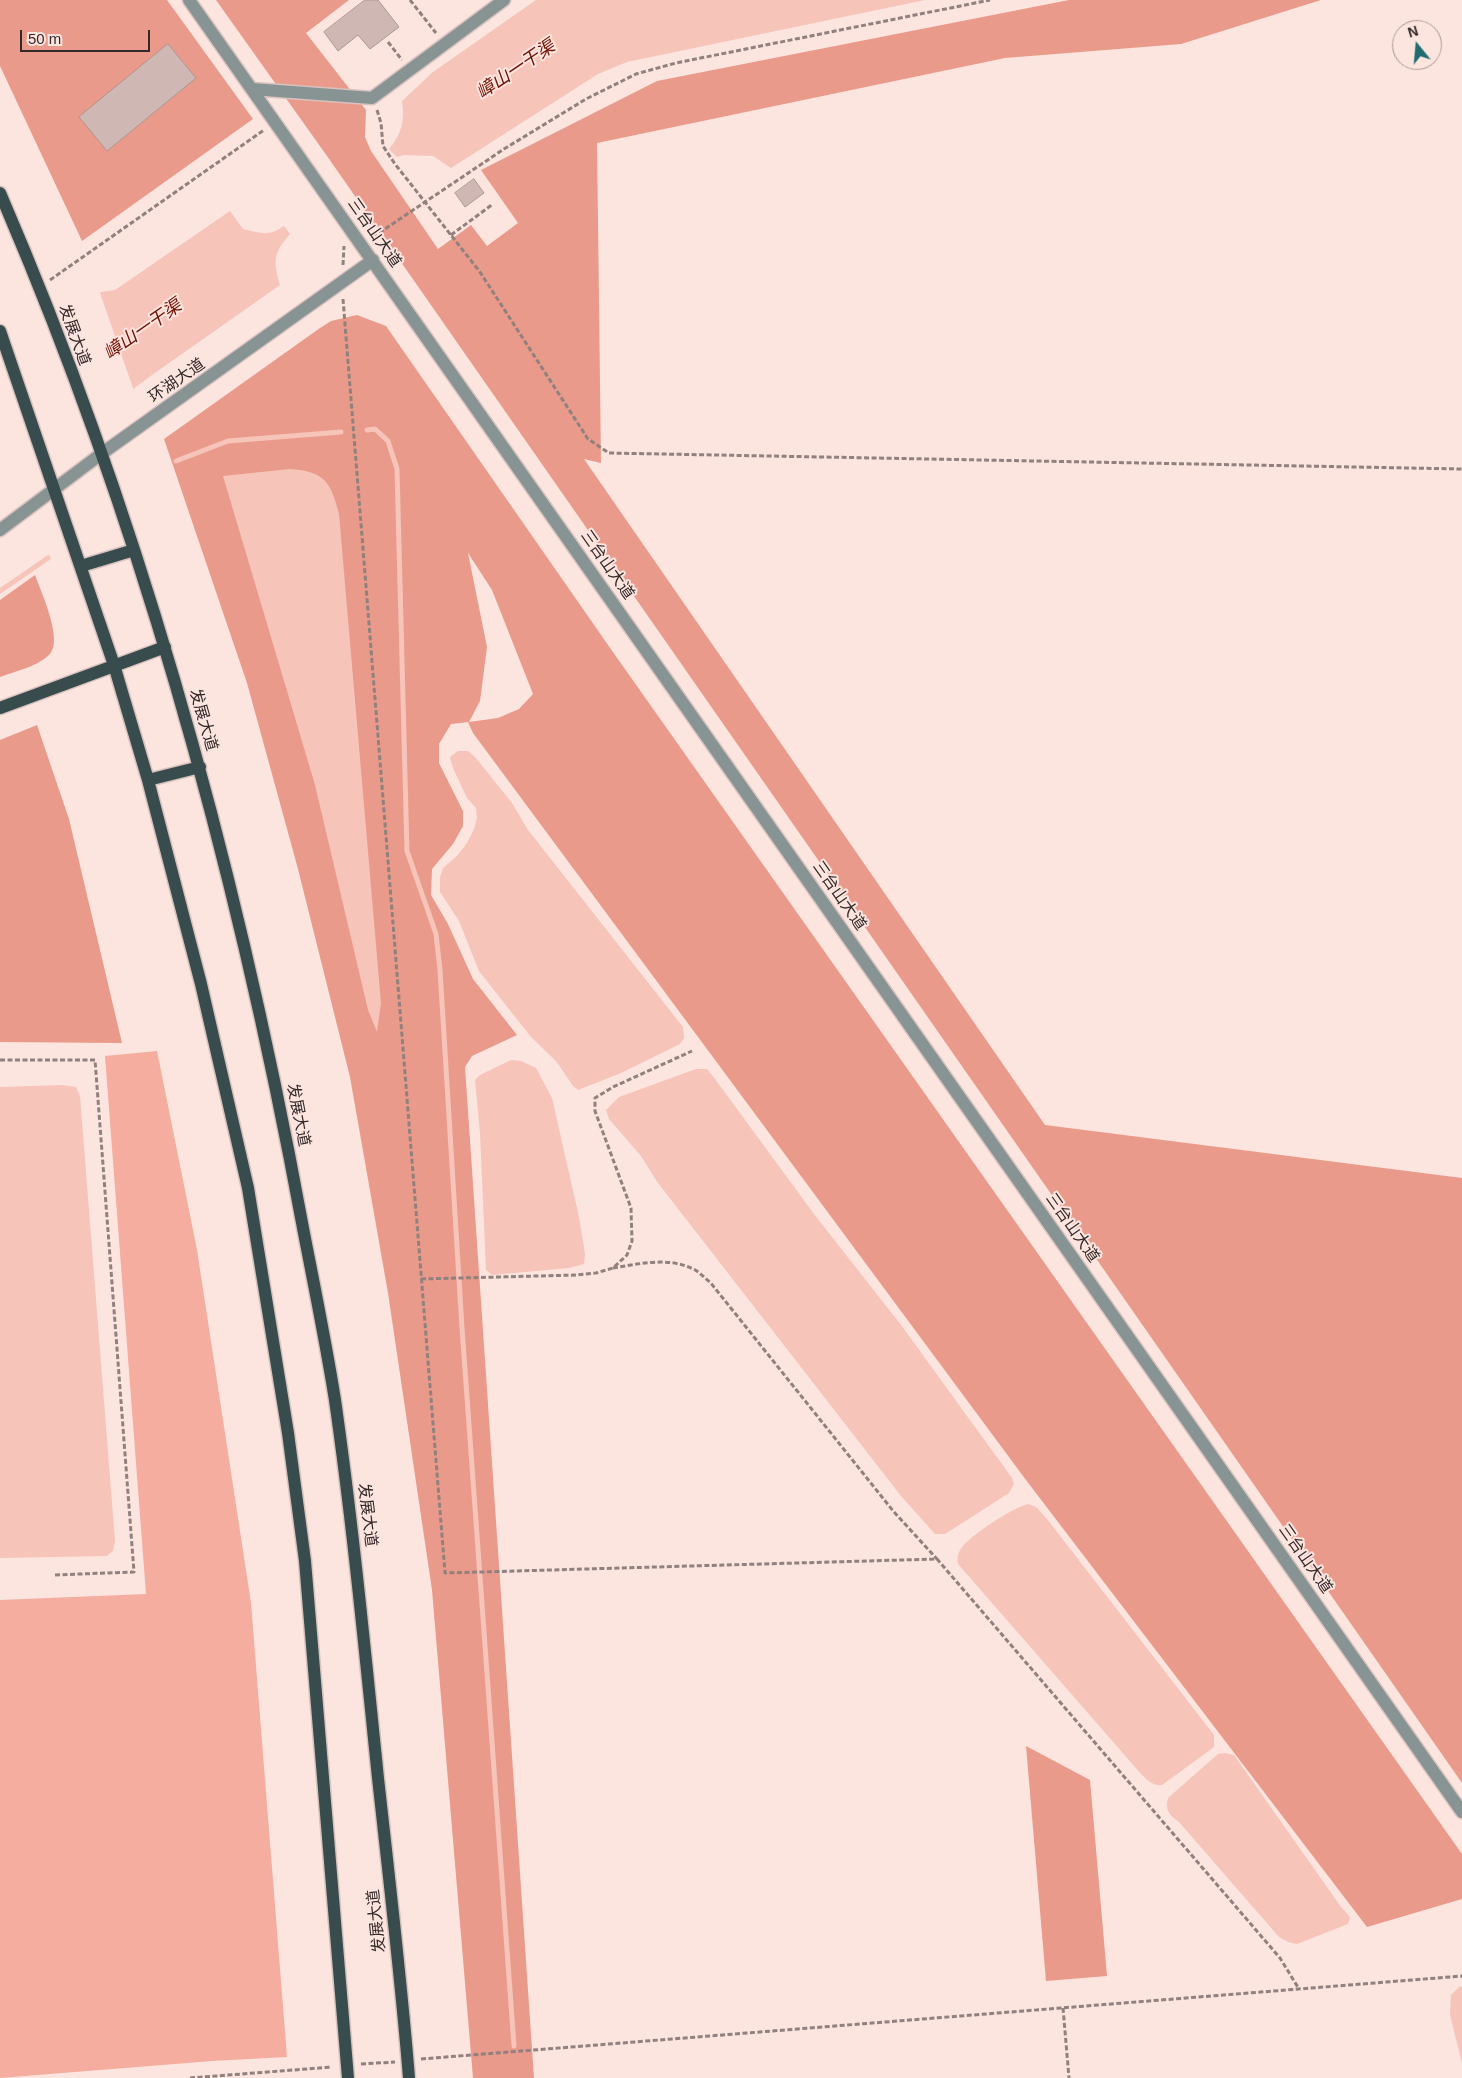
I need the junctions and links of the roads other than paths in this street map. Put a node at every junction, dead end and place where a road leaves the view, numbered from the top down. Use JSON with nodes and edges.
{"nodes":[{"id":1,"x":189,"y":0,"type":"edge"},
{"id":2,"x":504,"y":0,"type":"edge"},
{"id":3,"x":252,"y":89,"type":"junction"},
{"id":4,"x":0,"y":193,"type":"edge"},
{"id":5,"x":373,"y":260,"type":"junction"},
{"id":6,"x":0,"y":331,"type":"edge"},
{"id":7,"x":101,"y":454,"type":"junction"},
{"id":8,"x":55,"y":490,"type":"junction"},
{"id":9,"x":0,"y":530,"type":"edge"},
{"id":10,"x":134,"y":550,"type":"junction"},
{"id":11,"x":81,"y":566,"type":"junction"},
{"id":12,"x":166,"y":647,"type":"junction"},
{"id":13,"x":114,"y":665,"type":"junction"},
{"id":14,"x":0,"y":708,"type":"edge"},
{"id":15,"x":200,"y":767,"type":"junction"},
{"id":16,"x":148,"y":780,"type":"junction"},
{"id":17,"x":1462,"y":1812,"type":"edge"},
{"id":18,"x":347,"y":2072,"type":"edge"},
{"id":19,"x":409,"y":2078,"type":"edge"}],
"edges":[{"from":1,"to":3,"type":"street","name":"三台山大道"},
{"from":2,"to":3,"type":"street"},
{"from":3,"to":5,"type":"street","name":"三台山大道"},
{"from":4,"to":7,"type":"main road","name":"发展大道"},
{"from":5,"to":7,"type":"street","name":"环湖大道"},
{"from":5,"to":17,"type":"street","name":"三台山大道"},
{"from":6,"to":8,"type":"main road"},
{"from":7,"to":8,"type":"street","name":"环湖大道"},
{"from":7,"to":10,"type":"main road","name":"发展大道"},
{"from":8,"to":9,"type":"street","name":"环湖大道"},
{"from":8,"to":11,"type":"main road"},
{"from":10,"to":11,"type":"main road"},
{"from":10,"to":12,"type":"main road","name":"发展大道"},
{"from":11,"to":13,"type":"main road"},
{"from":12,"to":13,"type":"main road"},
{"from":12,"to":15,"type":"main road","name":"发展大道"},
{"from":13,"to":14,"type":"main road"},
{"from":13,"to":16,"type":"main road"},
{"from":15,"to":16,"type":"main road"},
{"from":15,"to":19,"type":"main road","name":"发展大道"},
{"from":16,"to":18,"type":"main road"}]}
